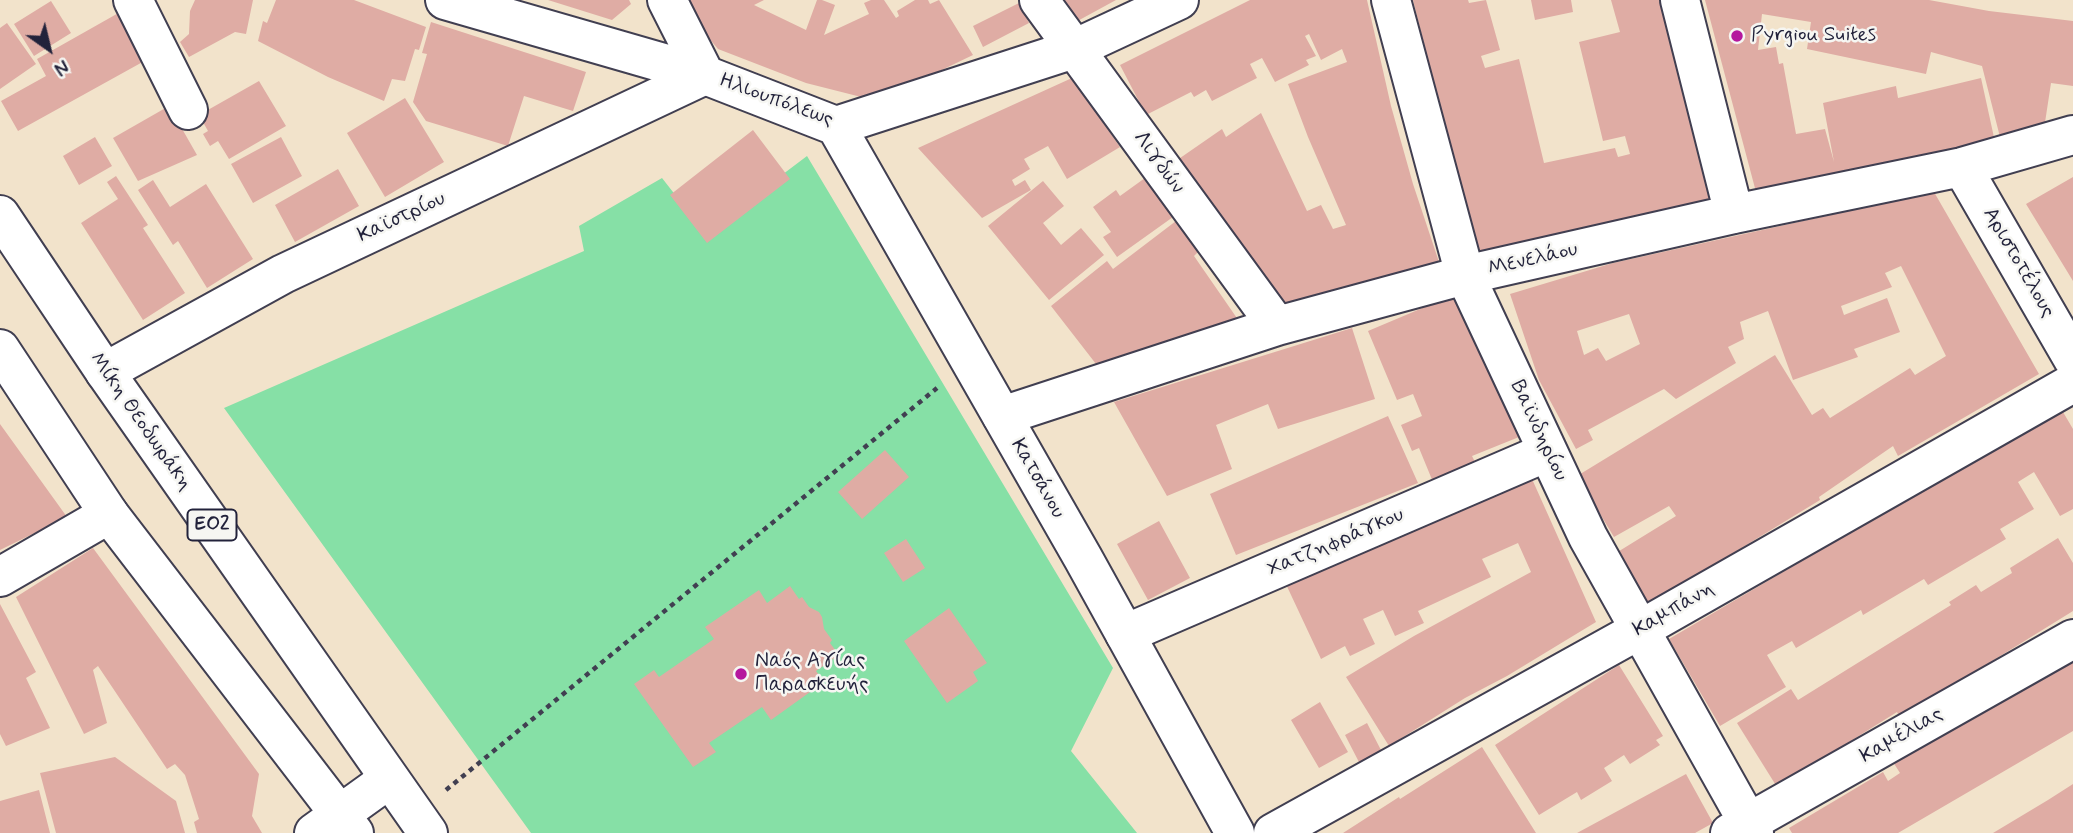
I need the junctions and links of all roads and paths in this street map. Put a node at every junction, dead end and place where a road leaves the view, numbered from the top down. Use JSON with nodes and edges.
{"nodes":[{"id":1,"x":133,"y":0,"type":"edge"},
{"id":2,"x":445,"y":0,"type":"edge"},
{"id":3,"x":667,"y":0,"type":"edge"},
{"id":4,"x":1039,"y":0,"type":"edge"},
{"id":5,"x":1179,"y":0,"type":"edge"},
{"id":6,"x":1391,"y":0,"type":"edge"},
{"id":7,"x":1681,"y":0,"type":"edge"},
{"id":8,"x":1074,"y":49,"type":"junction"},
{"id":9,"x":705,"y":75,"type":"junction"},
{"id":10,"x":188,"y":110,"type":"dead end"},
{"id":11,"x":836,"y":126,"type":"junction"},
{"id":12,"x":2073,"y":135,"type":"edge"},
{"id":13,"x":1962,"y":167,"type":"junction"},
{"id":14,"x":1734,"y":214,"type":"junction"},
{"id":15,"x":0,"y":215,"type":"edge"},
{"id":16,"x":1465,"y":275,"type":"junction"},
{"id":17,"x":1277,"y":326,"type":"junction"},
{"id":18,"x":0,"y":349,"type":"edge"},
{"id":19,"x":2073,"y":359,"type":"edge"},
{"id":20,"x":970,"y":360,"type":"junction"},
{"id":21,"x":105,"y":372,"type":"junction"},
{"id":22,"x":2073,"y":383,"type":"edge"},
{"id":23,"x":1002,"y":416,"type":"junction"},
{"id":24,"x":1547,"y":453,"type":"junction"},
{"id":25,"x":109,"y":514,"type":"junction"},
{"id":26,"x":0,"y":577,"type":"edge"},
{"id":27,"x":1641,"y":629,"type":"junction"},
{"id":28,"x":1125,"y":634,"type":"junction"},
{"id":29,"x":2073,"y":639,"type":"edge"},
{"id":30,"x":390,"y":779,"type":"junction"},
{"id":31,"x":422,"y":824,"type":"edge"},
{"id":32,"x":336,"y":827,"type":"edge"},
{"id":33,"x":1745,"y":830,"type":"edge"},
{"id":34,"x":1235,"y":833,"type":"edge"},
{"id":35,"x":1273,"y":833,"type":"edge"}],
"edges":[{"from":1,"to":10,"type":"main road"},
{"from":2,"to":9,"type":"main road","name":"Ηλιουπόλεως"},
{"from":3,"to":9,"type":"main road"},
{"from":4,"to":8,"type":"main road","name":"Λιγδών"},
{"from":5,"to":8,"type":"main road","name":"Ηλιουπόλεως"},
{"from":6,"to":16,"type":"main road","name":"Βαϊνδηρίου"},
{"from":7,"to":14,"type":"main road"},
{"from":8,"to":11,"type":"main road","name":"Ηλιουπόλεως"},
{"from":8,"to":17,"type":"main road","name":"Λιγδών"},
{"from":9,"to":11,"type":"main road","name":"Ηλιουπόλεως"},
{"from":9,"to":21,"type":"main road","name":"Καϊστρίου"},
{"from":11,"to":20,"type":"main road","name":"Κατσάνου"},
{"from":12,"to":13,"type":"main road","name":"Μενελάου"},
{"from":13,"to":14,"type":"main road","name":"Μενελάου"},
{"from":13,"to":19,"type":"main road","name":"Αριστοτέλους"},
{"from":14,"to":16,"type":"main road","name":"Μενελάου"},
{"from":15,"to":21,"type":"main road","name":"Μίκη Θεοδωράκη","number":"ΕΟ2"},
{"from":16,"to":17,"type":"main road","name":"Μενελάου"},
{"from":16,"to":24,"type":"main road","name":"Βαϊνδηρίου"},
{"from":17,"to":23,"type":"main road","name":"Μενελάου"},
{"from":18,"to":25,"type":"main road"},
{"from":20,"to":23,"type":"main road","name":"Κατσάνου"},
{"from":20,"to":31,"type":"path"},
{"from":21,"to":30,"type":"main road","name":"Μίκη Θεοδωράκη","number":"ΕΟ2"},
{"from":22,"to":27,"type":"main road","name":"Καμπάνη"},
{"from":23,"to":28,"type":"main road","name":"Κατσάνου"},
{"from":24,"to":27,"type":"main road","name":"Βαϊνδηρίου"},
{"from":24,"to":28,"type":"main road","name":"Χατζηφράγκου"},
{"from":25,"to":26,"type":"main road"},
{"from":25,"to":32,"type":"main road"},
{"from":27,"to":33,"type":"main road","name":"Βαϊνδηρίου"},
{"from":27,"to":35,"type":"main road","name":"Καμπάνη"},
{"from":28,"to":34,"type":"main road","name":"Κατσάνου"},
{"from":29,"to":33,"type":"main road","name":"Καμέλιας"},
{"from":30,"to":31,"type":"main road","name":"Μίκη Θεοδωράκη","number":"ΕΟ2"},
{"from":30,"to":32,"type":"main road"}]}
